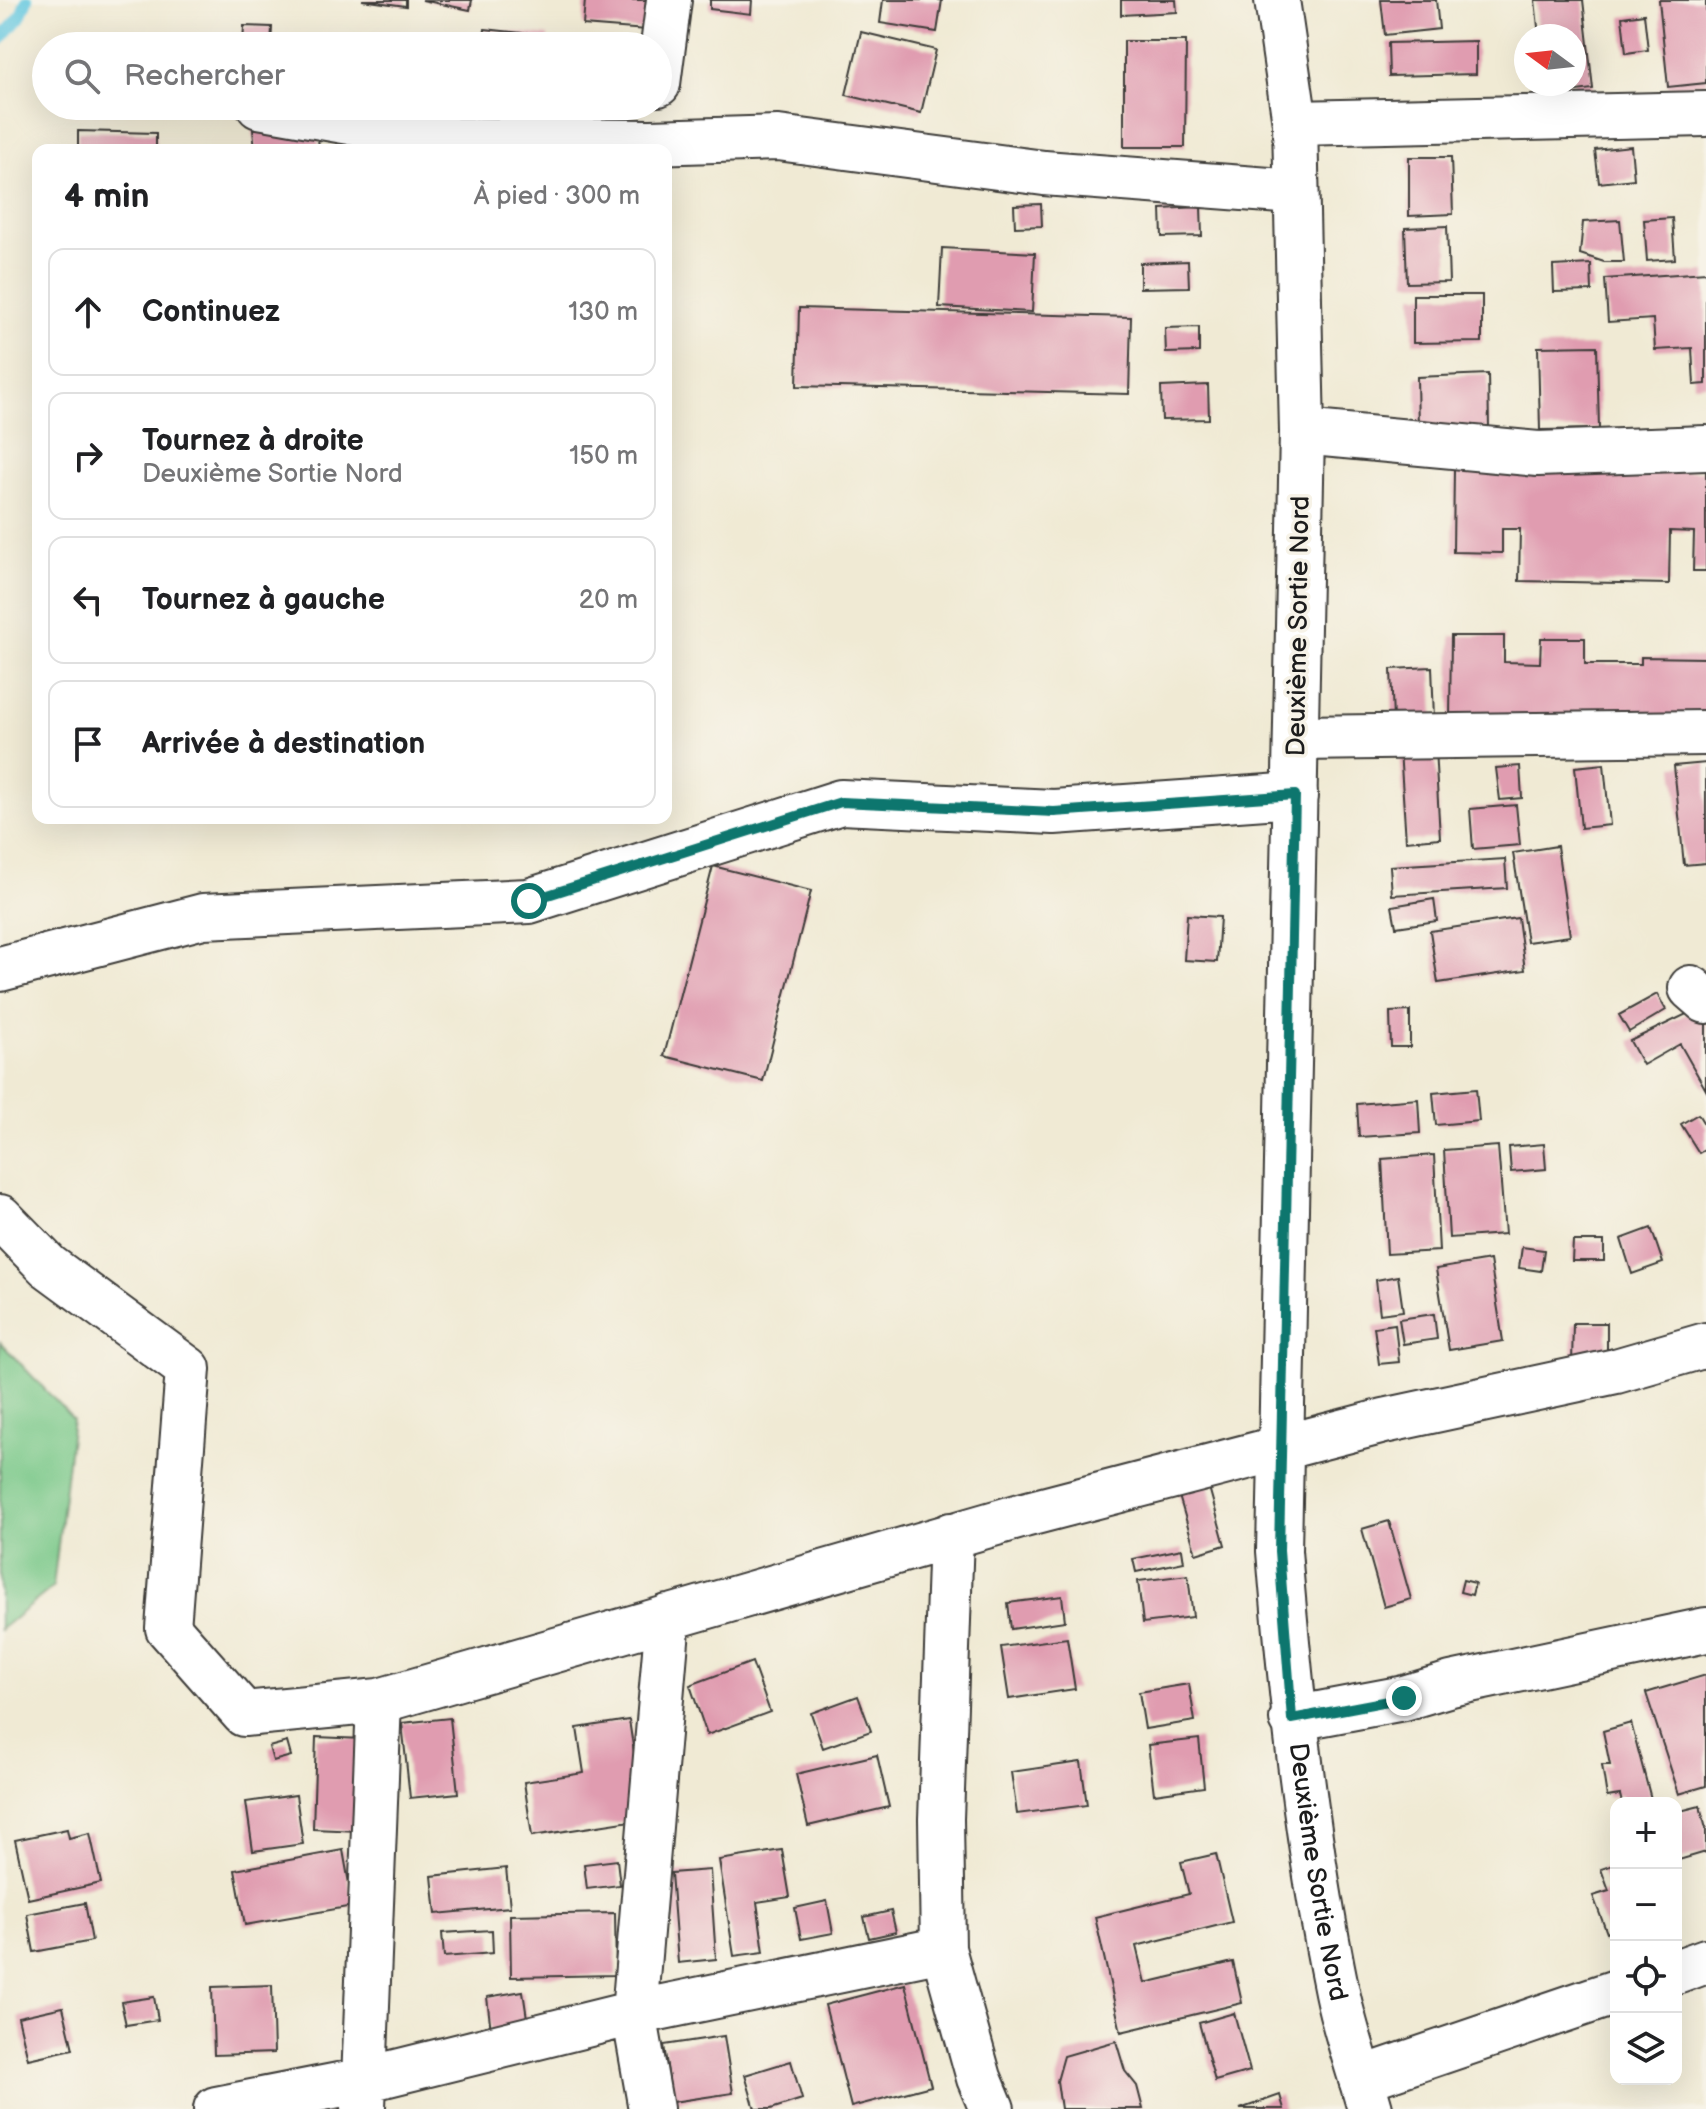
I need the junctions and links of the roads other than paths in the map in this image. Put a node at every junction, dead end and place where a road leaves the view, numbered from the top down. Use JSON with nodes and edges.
{"nodes":[{"id":1,"x":669,"y":0,"type":"edge"},
{"id":2,"x":1277,"y":0,"type":"edge"},
{"id":3,"x":665,"y":32,"type":"edge"},
{"id":4,"x":1706,"y":114,"type":"edge"},
{"id":5,"x":339,"y":120,"type":"edge"},
{"id":6,"x":1295,"y":123,"type":"junction"},
{"id":7,"x":653,"y":124,"type":"edge"},
{"id":8,"x":1296,"y":192,"type":"junction"},
{"id":9,"x":1302,"y":432,"type":"junction"},
{"id":10,"x":1706,"y":448,"type":"edge"},
{"id":11,"x":1706,"y":733,"type":"edge"},
{"id":12,"x":1298,"y":738,"type":"junction"},
{"id":13,"x":1295,"y":795,"type":"junction"},
{"id":14,"x":0,"y":969,"type":"edge"},
{"id":15,"x":0,"y":1217,"type":"edge"},
{"id":16,"x":1706,"y":1345,"type":"edge"},
{"id":17,"x":1281,"y":1449,"type":"junction"},
{"id":18,"x":951,"y":1535,"type":"junction"},
{"id":19,"x":668,"y":1617,"type":"junction"},
{"id":20,"x":1706,"y":1630,"type":"edge"},
{"id":21,"x":379,"y":1701,"type":"junction"},
{"id":22,"x":1292,"y":1719,"type":"junction"},
{"id":23,"x":943,"y":1949,"type":"junction"},
{"id":24,"x":1706,"y":1961,"type":"edge"},
{"id":25,"x":1682,"y":1970,"type":"edge"},
{"id":26,"x":1610,"y":1994,"type":"edge"},
{"id":27,"x":634,"y":2013,"type":"junction"},
{"id":28,"x":363,"y":2094,"type":"edge"},
{"id":29,"x":1366,"y":2094,"type":"edge"},
{"id":30,"x":216,"y":2109,"type":"edge"},
{"id":31,"x":651,"y":2109,"type":"edge"},
{"id":32,"x":992,"y":2109,"type":"edge"}],
"edges":[{"from":1,"to":3,"type":"street"},
{"from":2,"to":6,"type":"street","name":"Deuxième Sortie Nord"},
{"from":4,"to":6,"type":"street"},
{"from":5,"to":7,"type":"street"},
{"from":6,"to":8,"type":"street","name":"Deuxième Sortie Nord"},
{"from":7,"to":8,"type":"street"},
{"from":8,"to":9,"type":"street","name":"Deuxième Sortie Nord"},
{"from":9,"to":10,"type":"street"},
{"from":9,"to":12,"type":"street","name":"Deuxième Sortie Nord"},
{"from":11,"to":12,"type":"street"},
{"from":12,"to":13,"type":"street","name":"Deuxième Sortie Nord"},
{"from":13,"to":14,"type":"street"},
{"from":13,"to":17,"type":"street","name":"Deuxième Sortie Nord"},
{"from":15,"to":21,"type":"street"},
{"from":16,"to":17,"type":"street"},
{"from":17,"to":18,"type":"street"},
{"from":17,"to":22,"type":"street","name":"Deuxième Sortie Nord"},
{"from":18,"to":19,"type":"street"},
{"from":18,"to":23,"type":"street"},
{"from":19,"to":21,"type":"street"},
{"from":19,"to":27,"type":"street"},
{"from":20,"to":22,"type":"street"},
{"from":21,"to":28,"type":"street"},
{"from":22,"to":29,"type":"street","name":"Deuxième Sortie Nord"},
{"from":23,"to":27,"type":"street"},
{"from":23,"to":32,"type":"street"},
{"from":24,"to":25,"type":"street"},
{"from":26,"to":29,"type":"street"},
{"from":27,"to":28,"type":"street"},
{"from":27,"to":31,"type":"street"},
{"from":28,"to":30,"type":"street"}]}
